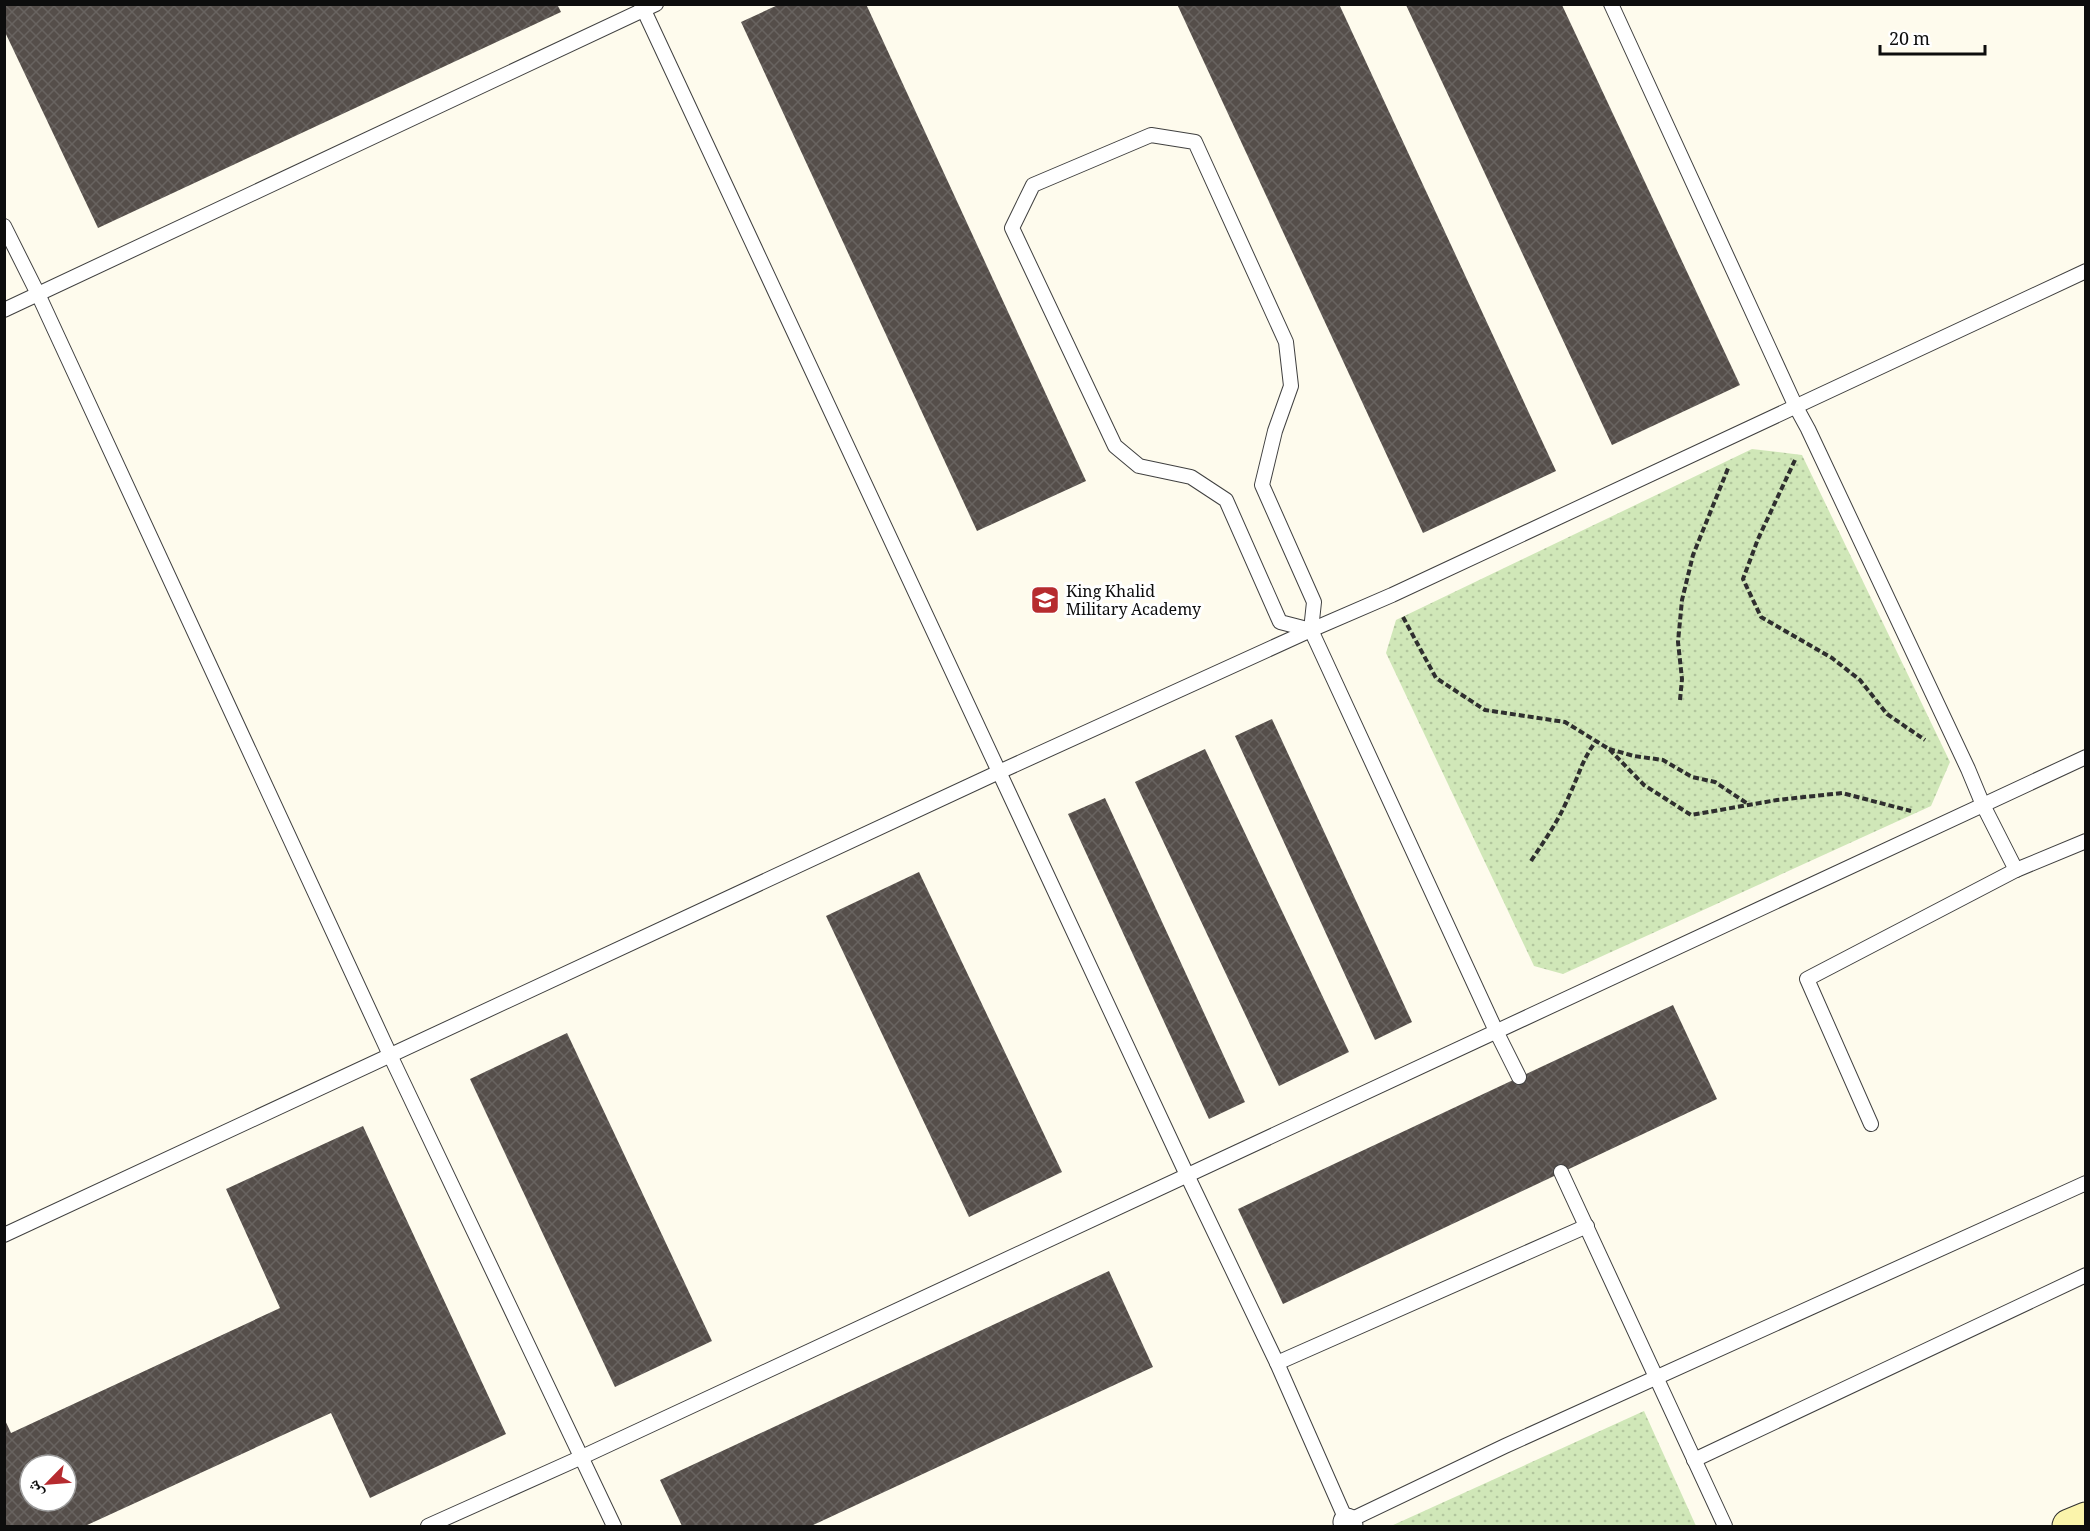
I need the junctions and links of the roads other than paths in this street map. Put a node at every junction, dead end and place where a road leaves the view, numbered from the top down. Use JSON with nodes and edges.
{"nodes":[{"id":1,"x":1611,"y":4,"type":"edge"},
{"id":2,"x":647,"y":6,"type":"edge"},
{"id":3,"x":4,"y":226,"type":"edge"},
{"id":4,"x":2085,"y":271,"type":"edge"},
{"id":5,"x":38,"y":294,"type":"junction"},
{"id":6,"x":4,"y":309,"type":"edge"},
{"id":7,"x":1796,"y":407,"type":"junction"},
{"id":8,"x":1311,"y":630,"type":"junction"},
{"id":9,"x":2085,"y":757,"type":"edge"},
{"id":10,"x":999,"y":772,"type":"junction"},
{"id":11,"x":1983,"y":805,"type":"junction"},
{"id":12,"x":2085,"y":841,"type":"edge"},
{"id":13,"x":2016,"y":870,"type":"junction"},
{"id":14,"x":1496,"y":1031,"type":"junction"},
{"id":15,"x":390,"y":1056,"type":"junction"},
{"id":16,"x":1519,"y":1077,"type":"dead end"},
{"id":17,"x":1871,"y":1124,"type":"dead end"},
{"id":18,"x":1561,"y":1172,"type":"dead end"},
{"id":19,"x":1187,"y":1175,"type":"junction"},
{"id":20,"x":2085,"y":1183,"type":"edge"},
{"id":21,"x":1587,"y":1226,"type":"junction"},
{"id":22,"x":4,"y":1235,"type":"edge"},
{"id":23,"x":2085,"y":1275,"type":"edge"},
{"id":24,"x":1277,"y":1363,"type":"junction"},
{"id":25,"x":1657,"y":1378,"type":"junction"},
{"id":26,"x":582,"y":1457,"type":"junction"},
{"id":27,"x":1694,"y":1460,"type":"junction"},
{"id":28,"x":2085,"y":1519,"type":"edge"},
{"id":29,"x":1344,"y":1525,"type":"edge"},
{"id":30,"x":428,"y":1527,"type":"edge"},
{"id":31,"x":614,"y":1527,"type":"edge"},
{"id":32,"x":1725,"y":1527,"type":"edge"},
{"id":33,"x":2069,"y":1527,"type":"edge"}],
"edges":[{"from":1,"to":7,"type":"lane"},
{"from":2,"to":5,"type":"lane"},
{"from":2,"to":10,"type":"lane"},
{"from":3,"to":5,"type":"lane"},
{"from":4,"to":7,"type":"lane"},
{"from":5,"to":6,"type":"lane"},
{"from":5,"to":15,"type":"lane"},
{"from":7,"to":8,"type":"lane"},
{"from":7,"to":11,"type":"lane"},
{"from":8,"to":8,"type":"lane"},
{"from":8,"to":10,"type":"lane"},
{"from":8,"to":14,"type":"lane"},
{"from":9,"to":11,"type":"lane"},
{"from":10,"to":15,"type":"lane"},
{"from":10,"to":19,"type":"lane"},
{"from":11,"to":13,"type":"lane"},
{"from":11,"to":14,"type":"lane"},
{"from":12,"to":13,"type":"lane"},
{"from":13,"to":17,"type":"lane"},
{"from":14,"to":16,"type":"lane"},
{"from":14,"to":19,"type":"lane"},
{"from":15,"to":22,"type":"lane"},
{"from":15,"to":26,"type":"lane"},
{"from":18,"to":21,"type":"lane"},
{"from":19,"to":24,"type":"lane"},
{"from":19,"to":26,"type":"lane"},
{"from":20,"to":25,"type":"lane"},
{"from":21,"to":24,"type":"lane"},
{"from":21,"to":25,"type":"lane"},
{"from":23,"to":27,"type":"lane"},
{"from":24,"to":29,"type":"lane"},
{"from":25,"to":27,"type":"lane"},
{"from":25,"to":29,"type":"lane"},
{"from":26,"to":30,"type":"lane"},
{"from":26,"to":31,"type":"lane"},
{"from":27,"to":32,"type":"lane"},
{"from":28,"to":33,"type":"main road"}]}
